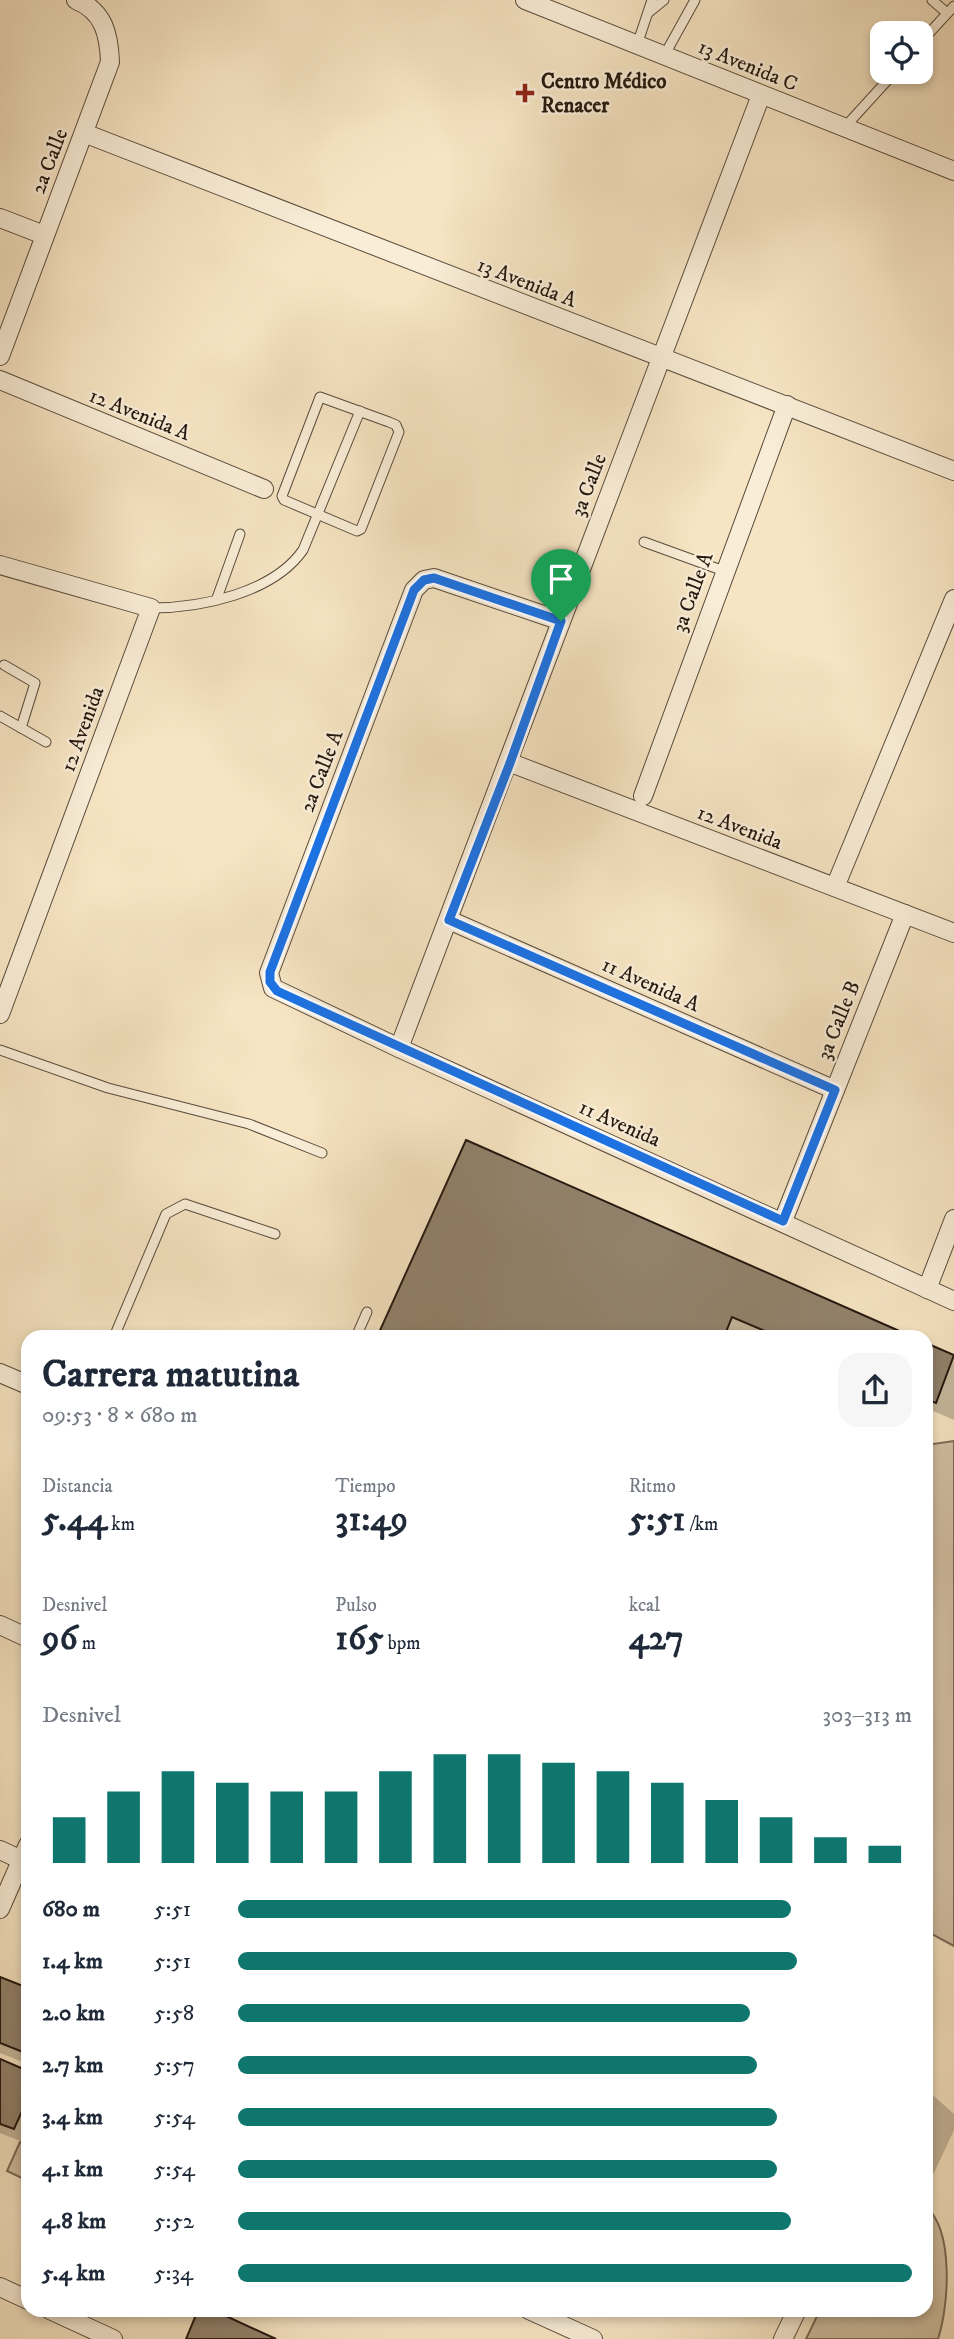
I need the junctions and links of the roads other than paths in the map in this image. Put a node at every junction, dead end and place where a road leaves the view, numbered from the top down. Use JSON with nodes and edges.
{"nodes":[{"id":1,"x":76,"y":0,"type":"edge"},
{"id":2,"x":525,"y":0,"type":"edge"},
{"id":3,"x":652,"y":0,"type":"edge"},
{"id":4,"x":664,"y":0,"type":"edge"},
{"id":5,"x":695,"y":0,"type":"edge"},
{"id":6,"x":932,"y":0,"type":"edge"},
{"id":7,"x":951,"y":10,"type":"edge"},
{"id":8,"x":648,"y":13,"type":"junction"},
{"id":9,"x":933,"y":29,"type":"edge"},
{"id":10,"x":637,"y":45,"type":"junction"},
{"id":11,"x":664,"y":56,"type":"junction"},
{"id":12,"x":884,"y":84,"type":"edge"},
{"id":13,"x":761,"y":95,"type":"junction"},
{"id":14,"x":844,"y":128,"type":"junction"},
{"id":15,"x":84,"y":133,"type":"junction"},
{"id":16,"x":954,"y":171,"type":"edge"},
{"id":17,"x":0,"y":218,"type":"edge"},
{"id":18,"x":44,"y":236,"type":"junction"},
{"id":19,"x":0,"y":356,"type":"edge"},
{"id":20,"x":660,"y":358,"type":"junction"},
{"id":21,"x":0,"y":380,"type":"edge"},
{"id":22,"x":787,"y":405,"type":"junction"},
{"id":23,"x":360,"y":411,"type":"junction"},
{"id":24,"x":954,"y":471,"type":"edge"},
{"id":25,"x":264,"y":489,"type":"dead end"},
{"id":26,"x":318,"y":514,"type":"junction"},
{"id":27,"x":240,"y":534,"type":"dead end"},
{"id":28,"x":644,"y":542,"type":"dead end"},
{"id":29,"x":0,"y":565,"type":"edge"},
{"id":30,"x":724,"y":571,"type":"junction"},
{"id":31,"x":217,"y":598,"type":"junction"},
{"id":32,"x":954,"y":598,"type":"edge"},
{"id":33,"x":151,"y":608,"type":"junction"},
{"id":34,"x":561,"y":621,"type":"junction"},
{"id":35,"x":4,"y":665,"type":"dead end"},
{"id":36,"x":0,"y":716,"type":"edge"},
{"id":37,"x":21,"y":728,"type":"junction"},
{"id":38,"x":46,"y":742,"type":"dead end"},
{"id":39,"x":510,"y":763,"type":"junction"},
{"id":40,"x":643,"y":796,"type":"dead end"},
{"id":41,"x":835,"y":887,"type":"junction"},
{"id":42,"x":905,"y":914,"type":"junction"},
{"id":43,"x":449,"y":920,"type":"junction"},
{"id":44,"x":954,"y":933,"type":"edge"},
{"id":45,"x":7,"y":976,"type":"edge"},
{"id":46,"x":270,"y":982,"type":"joint"},
{"id":47,"x":0,"y":1014,"type":"edge"},
{"id":48,"x":399,"y":1048,"type":"junction"},
{"id":49,"x":0,"y":1050,"type":"edge"},
{"id":50,"x":835,"y":1090,"type":"junction"},
{"id":51,"x":322,"y":1153,"type":"dead end"},
{"id":52,"x":954,"y":1219,"type":"edge"},
{"id":53,"x":783,"y":1221,"type":"junction"},
{"id":54,"x":275,"y":1234,"type":"dead end"},
{"id":55,"x":927,"y":1289,"type":"junction"},
{"id":56,"x":954,"y":1301,"type":"edge"},
{"id":57,"x":367,"y":1312,"type":"dead end"},
{"id":58,"x":117,"y":1330,"type":"edge"},
{"id":59,"x":359,"y":1330,"type":"edge"},
{"id":60,"x":0,"y":1373,"type":"edge"},
{"id":61,"x":21,"y":1382,"type":"edge"},
{"id":62,"x":0,"y":1625,"type":"edge"},
{"id":63,"x":21,"y":1635,"type":"edge"},
{"id":64,"x":0,"y":1850,"type":"edge"},
{"id":65,"x":21,"y":1855,"type":"edge"},
{"id":66,"x":21,"y":1866,"type":"edge"},
{"id":67,"x":0,"y":1909,"type":"edge"},
{"id":68,"x":0,"y":2287,"type":"edge"},
{"id":69,"x":21,"y":2297,"type":"edge"},
{"id":70,"x":65,"y":2317,"type":"edge"},
{"id":71,"x":544,"y":2317,"type":"edge"},
{"id":72,"x":794,"y":2317,"type":"edge"},
{"id":73,"x":113,"y":2339,"type":"edge"},
{"id":74,"x":593,"y":2339,"type":"edge"},
{"id":75,"x":783,"y":2339,"type":"edge"}],
"edges":[{"from":1,"to":15,"type":"street","name":"2a Calle"},
{"from":2,"to":10,"type":"street","name":"13 Avenida C"},
{"from":3,"to":8,"type":"lane"},
{"from":4,"to":8,"type":"lane"},
{"from":5,"to":11,"type":"lane"},
{"from":6,"to":7,"type":"lane"},
{"from":7,"to":9,"type":"lane"},
{"from":8,"to":10,"type":"lane"},
{"from":10,"to":11,"type":"street","name":"13 Avenida C"},
{"from":11,"to":13,"type":"street","name":"13 Avenida C"},
{"from":12,"to":14,"type":"lane"},
{"from":13,"to":14,"type":"street","name":"13 Avenida C"},
{"from":13,"to":20,"type":"street","name":"3a Calle"},
{"from":14,"to":16,"type":"street","name":"13 Avenida C"},
{"from":15,"to":18,"type":"street","name":"2a Calle"},
{"from":15,"to":20,"type":"street","name":"13 Avenida A"},
{"from":17,"to":18,"type":"street"},
{"from":18,"to":19,"type":"street","name":"2a Calle"},
{"from":20,"to":22,"type":"street","name":"13 Avenida A"},
{"from":20,"to":34,"type":"street","name":"3a Calle"},
{"from":21,"to":25,"type":"street","name":"12 Avenida A"},
{"from":22,"to":24,"type":"street","name":"13 Avenida A"},
{"from":22,"to":30,"type":"street","name":"3a Calle A"},
{"from":23,"to":26,"type":"lane"},
{"from":23,"to":26,"type":"lane"},
{"from":23,"to":26,"type":"lane"},
{"from":26,"to":31,"type":"lane"},
{"from":27,"to":31,"type":"lane"},
{"from":28,"to":30,"type":"lane"},
{"from":29,"to":33,"type":"street"},
{"from":30,"to":40,"type":"street","name":"3a Calle A"},
{"from":31,"to":33,"type":"lane"},
{"from":32,"to":41,"type":"street"},
{"from":33,"to":45,"type":"street","name":"12 Avenida"},
{"from":34,"to":39,"type":"street","name":"3a Calle"},
{"from":34,"to":46,"type":"street","name":"2a Calle A"},
{"from":35,"to":37,"type":"lane"},
{"from":36,"to":37,"type":"lane"},
{"from":37,"to":38,"type":"lane"},
{"from":39,"to":41,"type":"street","name":"12 Avenida"},
{"from":39,"to":43,"type":"street","name":"3a Calle"},
{"from":41,"to":42,"type":"street","name":"12 Avenida"},
{"from":42,"to":44,"type":"street","name":"12 Avenida"},
{"from":42,"to":50,"type":"street","name":"3a Calle B"},
{"from":43,"to":48,"type":"street","name":"3a Calle"},
{"from":43,"to":50,"type":"street","name":"11 Avenida A"},
{"from":45,"to":47,"type":"street","name":"12 Avenida"},
{"from":46,"to":48,"type":"street","name":"11 Avenida"},
{"from":48,"to":53,"type":"street","name":"11 Avenida"},
{"from":49,"to":51,"type":"lane"},
{"from":50,"to":53,"type":"street","name":"3a Calle B"},
{"from":52,"to":55,"type":"street"},
{"from":53,"to":55,"type":"street","name":"11 Avenida"},
{"from":54,"to":58,"type":"lane"},
{"from":55,"to":56,"type":"street","name":"11 Avenida"},
{"from":57,"to":59,"type":"lane"},
{"from":60,"to":61,"type":"street"},
{"from":62,"to":63,"type":"street"},
{"from":64,"to":65,"type":"street"},
{"from":66,"to":67,"type":"street"},
{"from":68,"to":69,"type":"street"},
{"from":70,"to":73,"type":"street"},
{"from":71,"to":74,"type":"street"},
{"from":72,"to":75,"type":"street"}]}
